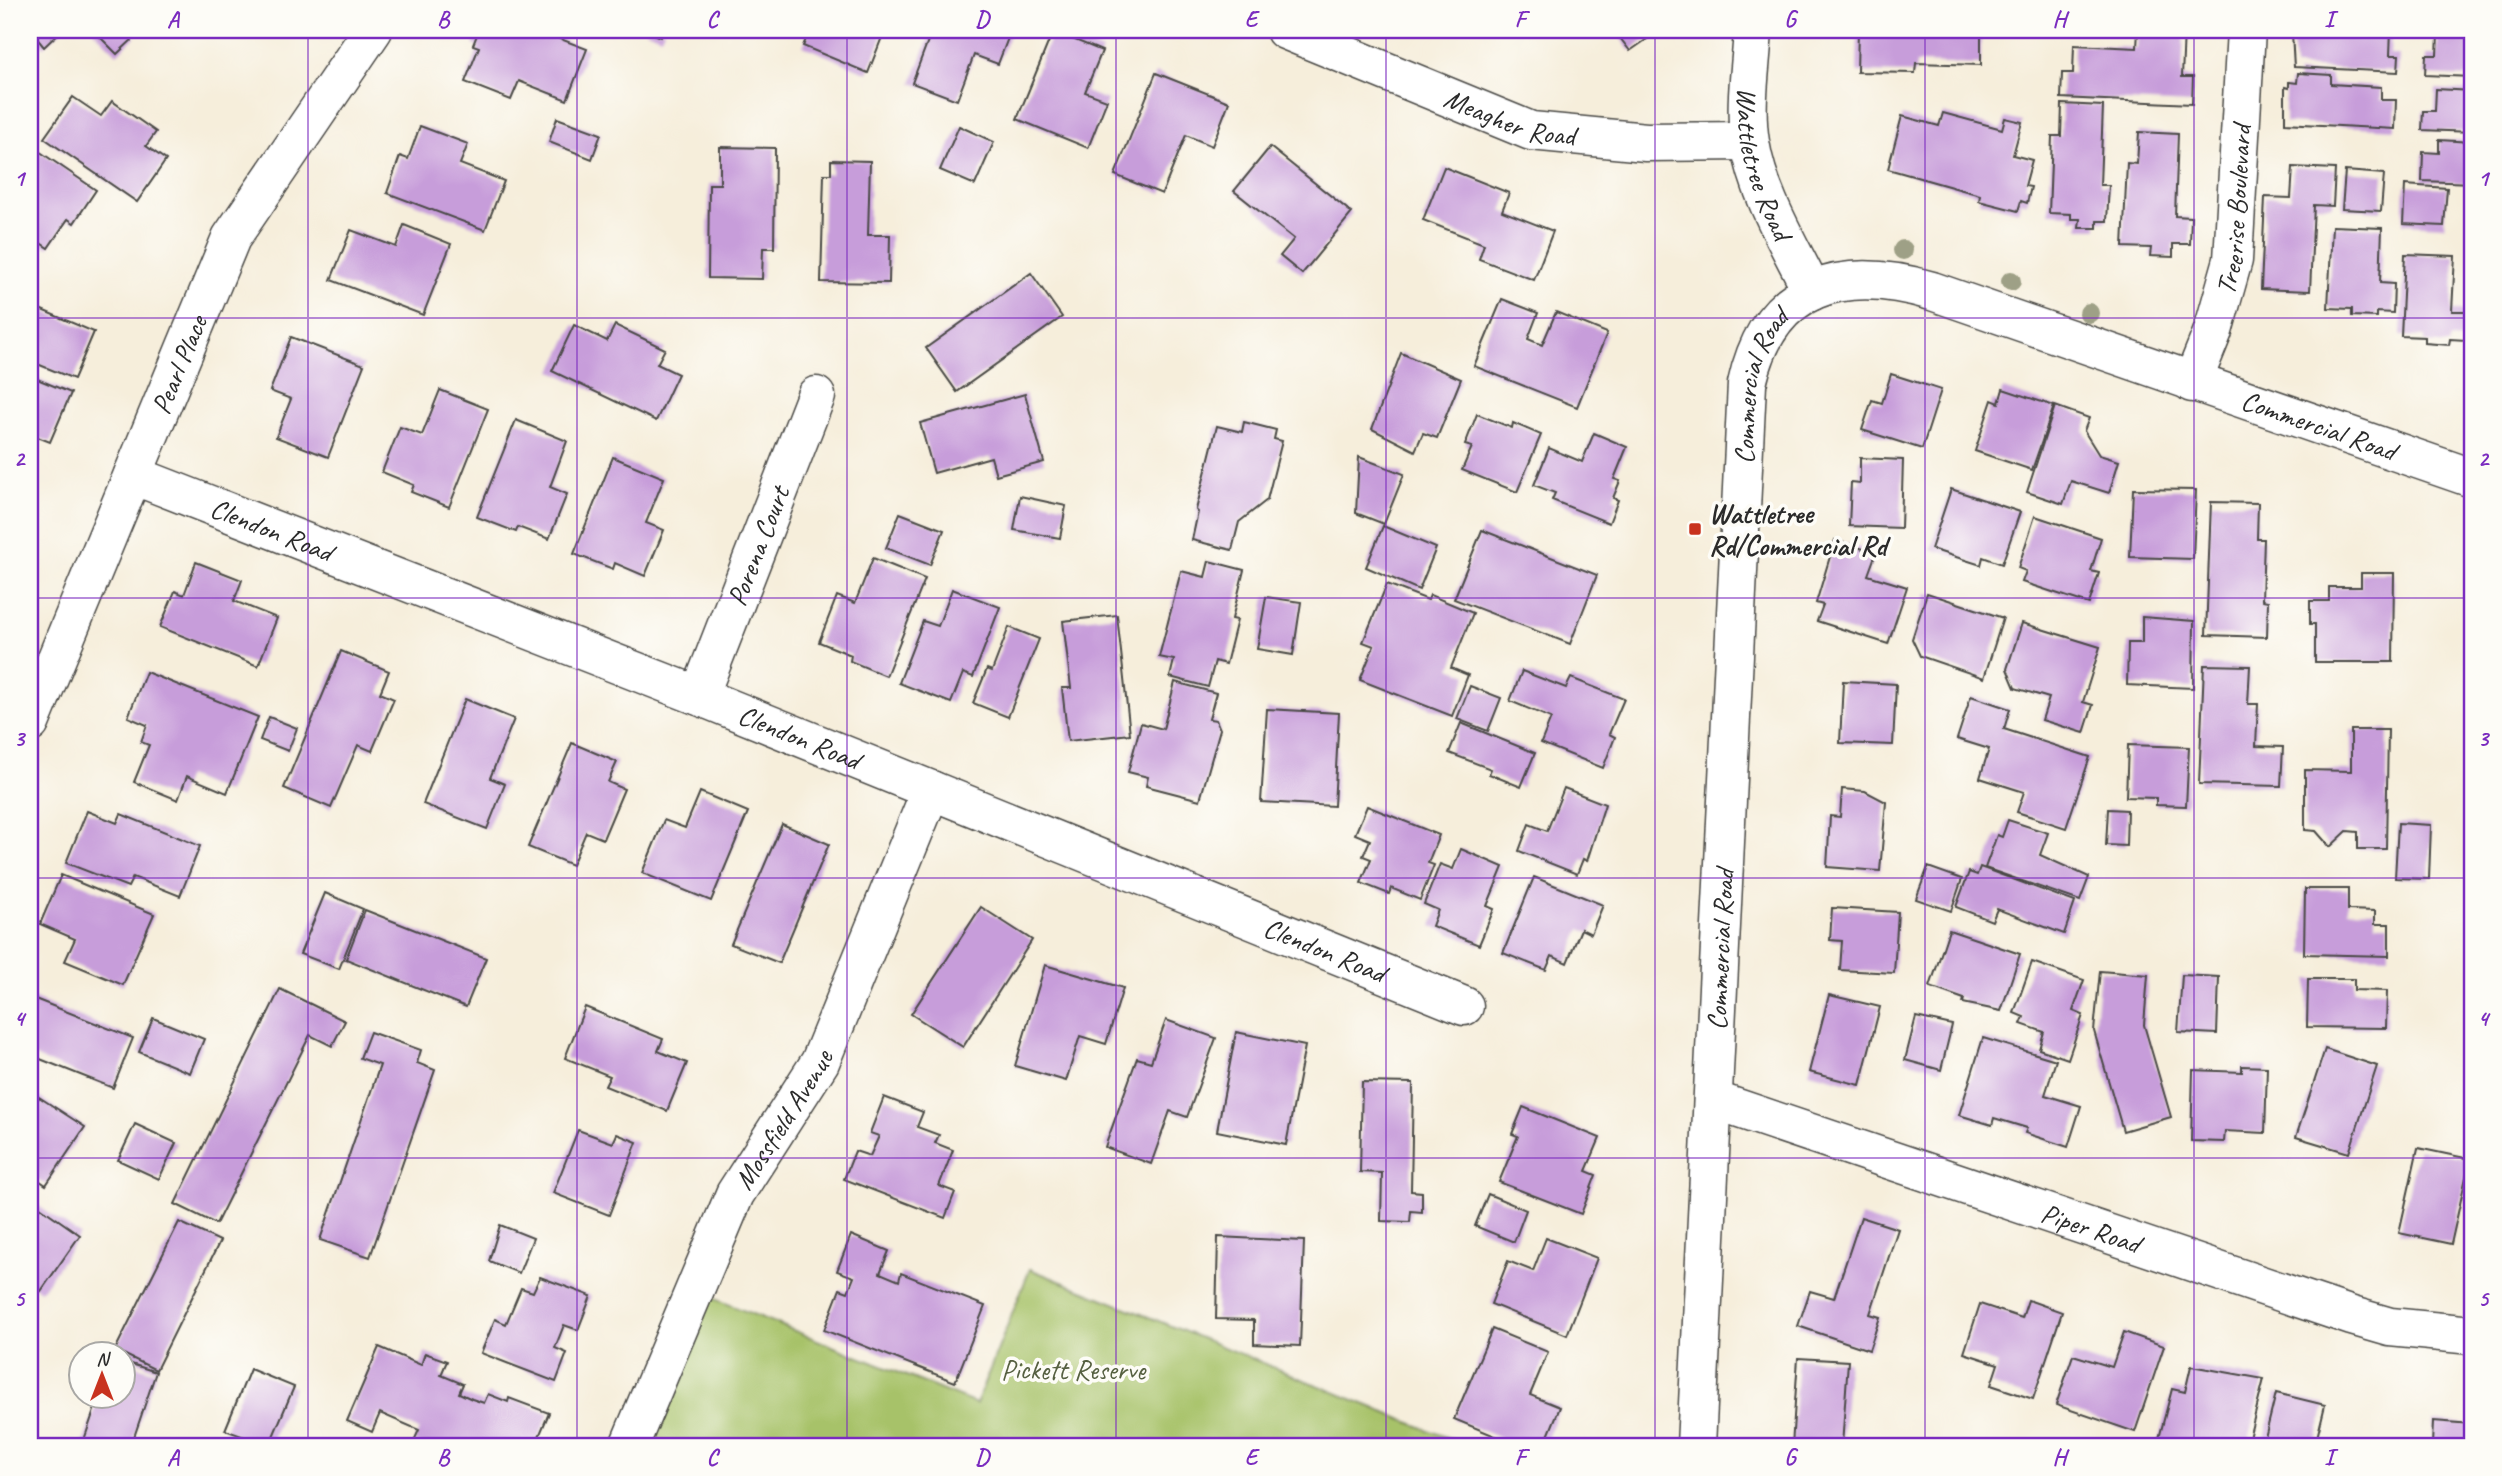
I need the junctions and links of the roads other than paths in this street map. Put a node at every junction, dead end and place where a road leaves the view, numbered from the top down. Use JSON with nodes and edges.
{"nodes":[{"id":1,"x":373,"y":30,"type":"edge"},
{"id":2,"x":1285,"y":30,"type":"edge"},
{"id":3,"x":1753,"y":30,"type":"edge"},
{"id":4,"x":2246,"y":30,"type":"edge"},
{"id":5,"x":1749,"y":141,"type":"junction"},
{"id":6,"x":1812,"y":291,"type":"junction"},
{"id":7,"x":2192,"y":383,"type":"junction"},
{"id":8,"x":816,"y":396,"type":"dead end"},
{"id":9,"x":133,"y":475,"type":"junction"},
{"id":10,"x":2472,"y":478,"type":"edge"},
{"id":11,"x":699,"y":696,"type":"junction"},
{"id":12,"x":30,"y":723,"type":"edge"},
{"id":13,"x":931,"y":790,"type":"junction"},
{"id":14,"x":1464,"y":1006,"type":"dead end"},
{"id":15,"x":1713,"y":1100,"type":"junction"},
{"id":16,"x":2472,"y":1335,"type":"edge"},
{"id":17,"x":629,"y":1446,"type":"edge"},
{"id":18,"x":1696,"y":1446,"type":"edge"}],
"edges":[{"from":1,"to":9,"type":"street","name":"Pearl Place"},
{"from":2,"to":5,"type":"street","name":"Meagher Road"},
{"from":3,"to":5,"type":"street","name":"Wattletree Road"},
{"from":4,"to":7,"type":"street","name":"Treerise Boulevard"},
{"from":5,"to":6,"type":"street","name":"Wattletree Road"},
{"from":6,"to":7,"type":"street","name":"Commercial Road"},
{"from":6,"to":15,"type":"street","name":"Commercial Road"},
{"from":7,"to":10,"type":"street","name":"Commercial Road"},
{"from":8,"to":11,"type":"street","name":"Porena Court"},
{"from":9,"to":11,"type":"street","name":"Clendon Road"},
{"from":9,"to":12,"type":"street","name":"Pearl Place"},
{"from":11,"to":13,"type":"street","name":"Clendon Road"},
{"from":13,"to":14,"type":"street","name":"Clendon Road"},
{"from":13,"to":17,"type":"street","name":"Mossfield Avenue"},
{"from":15,"to":16,"type":"street","name":"Piper Road"},
{"from":15,"to":18,"type":"street","name":"Commercial Road"}]}
